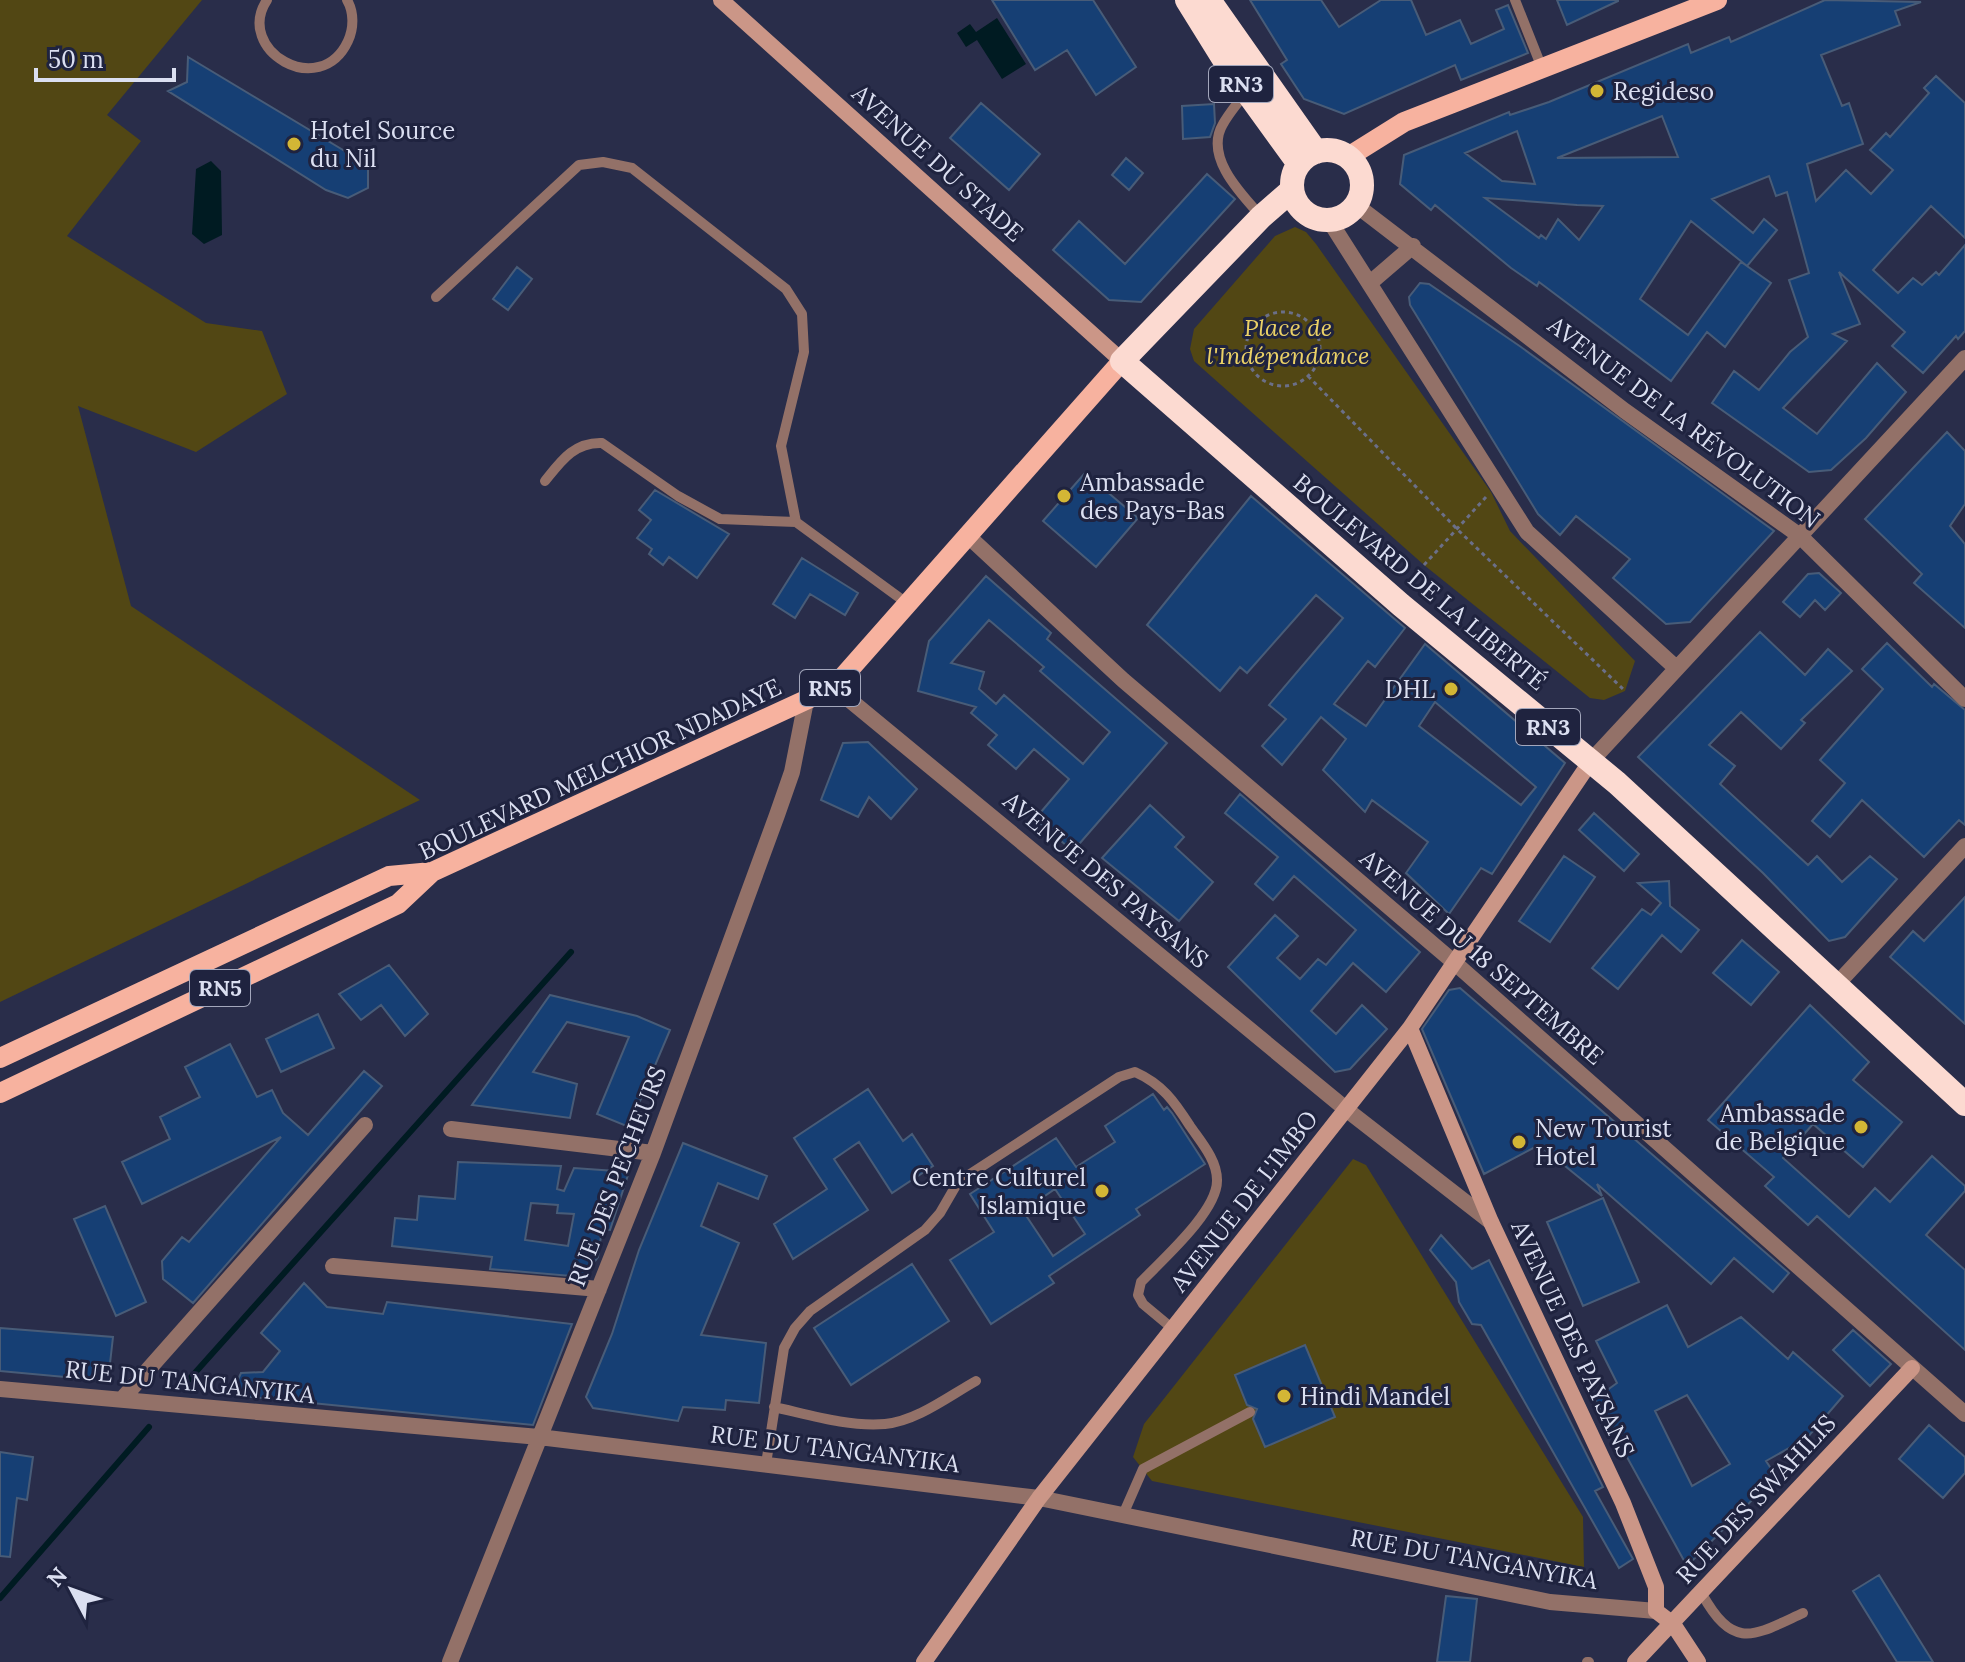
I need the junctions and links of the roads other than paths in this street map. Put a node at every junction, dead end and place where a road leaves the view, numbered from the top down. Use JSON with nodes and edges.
{"nodes":[{"id":1,"x":267,"y":0,"type":"edge"},
{"id":2,"x":721,"y":0,"type":"edge"},
{"id":3,"x":1187,"y":0,"type":"edge"},
{"id":4,"x":1209,"y":0,"type":"edge"},
{"id":5,"x":1515,"y":0,"type":"edge"},
{"id":6,"x":1717,"y":0,"type":"edge"},
{"id":7,"x":350,"y":1,"type":"edge"},
{"id":8,"x":1542,"y":68,"type":"junction"},
{"id":9,"x":1246,"y":92,"type":"junction"},
{"id":10,"x":1348,"y":157,"type":"junction"},
{"id":11,"x":1307,"y":158,"type":"junction"},
{"id":12,"x":1292,"y":190,"type":"junction"},
{"id":13,"x":1356,"y":205,"type":"junction"},
{"id":14,"x":1261,"y":217,"type":"junction"},
{"id":15,"x":1329,"y":220,"type":"junction"},
{"id":16,"x":1413,"y":246,"type":"junction"},
{"id":17,"x":1370,"y":283,"type":"junction"},
{"id":18,"x":436,"y":297,"type":"dead end"},
{"id":19,"x":1965,"y":358,"type":"edge"},
{"id":20,"x":1122,"y":361,"type":"junction"},
{"id":21,"x":545,"y":481,"type":"dead end"},
{"id":22,"x":796,"y":522,"type":"junction"},
{"id":23,"x":968,"y":536,"type":"junction"},
{"id":24,"x":1800,"y":536,"type":"junction"},
{"id":25,"x":908,"y":604,"type":"junction"},
{"id":26,"x":1675,"y":667,"type":"junction"},
{"id":27,"x":834,"y":687,"type":"junction"},
{"id":28,"x":1965,"y":699,"type":"edge"},
{"id":29,"x":806,"y":701,"type":"junction"},
{"id":30,"x":1591,"y":761,"type":"junction"},
{"id":31,"x":1965,"y":846,"type":"edge"},
{"id":32,"x":432,"y":872,"type":"junction"},
{"id":33,"x":1456,"y":964,"type":"junction"},
{"id":34,"x":1838,"y":983,"type":"junction"},
{"id":35,"x":1410,"y":1028,"type":"junction"},
{"id":36,"x":0,"y":1058,"type":"edge"},
{"id":37,"x":0,"y":1093,"type":"edge"},
{"id":38,"x":1965,"y":1104,"type":"edge"},
{"id":39,"x":1347,"y":1110,"type":"junction"},
{"id":40,"x":365,"y":1125,"type":"dead end"},
{"id":41,"x":451,"y":1129,"type":"dead end"},
{"id":42,"x":653,"y":1153,"type":"junction"},
{"id":43,"x":1491,"y":1222,"type":"junction"},
{"id":44,"x":333,"y":1266,"type":"dead end"},
{"id":45,"x":599,"y":1289,"type":"junction"},
{"id":46,"x":1173,"y":1329,"type":"junction"},
{"id":47,"x":1912,"y":1368,"type":"junction"},
{"id":48,"x":976,"y":1381,"type":"dead end"},
{"id":49,"x":0,"y":1389,"type":"edge"},
{"id":50,"x":123,"y":1398,"type":"junction"},
{"id":51,"x":774,"y":1407,"type":"junction"},
{"id":52,"x":1250,"y":1412,"type":"dead end"},
{"id":53,"x":1965,"y":1414,"type":"edge"},
{"id":54,"x":539,"y":1437,"type":"junction"},
{"id":55,"x":766,"y":1464,"type":"junction"},
{"id":56,"x":1039,"y":1498,"type":"junction"},
{"id":57,"x":1122,"y":1517,"type":"junction"},
{"id":58,"x":1702,"y":1594,"type":"junction"},
{"id":59,"x":1656,"y":1611,"type":"junction"},
{"id":60,"x":1803,"y":1613,"type":"dead end"},
{"id":61,"x":1673,"y":1624,"type":"junction"},
{"id":62,"x":450,"y":1662,"type":"edge"},
{"id":63,"x":924,"y":1662,"type":"edge"},
{"id":64,"x":1635,"y":1662,"type":"edge"},
{"id":65,"x":1698,"y":1662,"type":"edge"}],
"edges":[{"from":1,"to":7,"type":"lane"},
{"from":2,"to":20,"type":"street","name":"AVENUE DU STADE"},
{"from":3,"to":9,"type":"highway","number":"RN3"},
{"from":4,"to":11,"type":"highway","number":"RN3"},
{"from":5,"to":8,"type":"lane"},
{"from":6,"to":8,"type":"main road"},
{"from":8,"to":10,"type":"main road"},
{"from":9,"to":11,"type":"highway","number":"RN3"},
{"from":9,"to":14,"type":"lane"},
{"from":10,"to":11,"type":"highway"},
{"from":10,"to":13,"type":"highway"},
{"from":11,"to":12,"type":"highway"},
{"from":12,"to":14,"type":"highway","number":"RN5"},
{"from":12,"to":15,"type":"highway"},
{"from":13,"to":15,"type":"highway"},
{"from":13,"to":16,"type":"street","name":"AVENUE DE LA RÉVOLUTION"},
{"from":14,"to":20,"type":"highway","number":"RN5"},
{"from":15,"to":17,"type":"street"},
{"from":16,"to":17,"type":"street"},
{"from":16,"to":24,"type":"street","name":"AVENUE DE LA RÉVOLUTION"},
{"from":17,"to":26,"type":"street"},
{"from":18,"to":22,"type":"lane"},
{"from":19,"to":24,"type":"street"},
{"from":20,"to":23,"type":"main road","name":"BOULEVARD MELCHIOR NDADAYE","number":"RN5"},
{"from":20,"to":30,"type":"highway","name":"BOULEVARD DE LA LIBERTÉ","number":"RN3"},
{"from":21,"to":22,"type":"lane"},
{"from":22,"to":25,"type":"lane"},
{"from":23,"to":25,"type":"main road","name":"BOULEVARD MELCHIOR NDADAYE","number":"RN5"},
{"from":23,"to":33,"type":"street","name":"AVENUE DU 18 SEPTEMBRE"},
{"from":24,"to":26,"type":"street"},
{"from":24,"to":28,"type":"street","name":"AVENUE DE LA RÉVOLUTION"},
{"from":25,"to":27,"type":"main road","name":"BOULEVARD MELCHIOR NDADAYE","number":"RN5"},
{"from":26,"to":30,"type":"street"},
{"from":27,"to":29,"type":"main road","name":"BOULEVARD MELCHIOR NDADAYE","number":"RN5"},
{"from":27,"to":39,"type":"street","name":"AVENUE DES PAYSANS"},
{"from":29,"to":32,"type":"main road","name":"BOULEVARD MELCHIOR NDADAYE","number":"RN5"},
{"from":29,"to":42,"type":"street","name":"RUE DES PECHEURS"},
{"from":30,"to":33,"type":"street","name":"AVENUE DE L'IMBO"},
{"from":30,"to":34,"type":"highway","name":"BOULEVARD DE LA LIBERTÉ","number":"RN3"},
{"from":31,"to":34,"type":"street"},
{"from":32,"to":36,"type":"main road","number":"RN5"},
{"from":32,"to":37,"type":"main road","name":"BOULEVARD MELCHIOR NDADAYE","number":"RN5"},
{"from":33,"to":35,"type":"street","name":"AVENUE DE L'IMBO"},
{"from":33,"to":47,"type":"street","name":"AVENUE DU 18 SEPTEMBRE"},
{"from":34,"to":38,"type":"highway","name":"BOULEVARD DE LA LIBERTÉ","number":"RN3"},
{"from":35,"to":39,"type":"street","name":"AVENUE DE L'IMBO"},
{"from":35,"to":43,"type":"street","name":"AVENUE DES PAYSANS"},
{"from":39,"to":43,"type":"street","name":"AVENUE DES PAYSANS"},
{"from":39,"to":46,"type":"street","name":"AVENUE DE L'IMBO"},
{"from":40,"to":50,"type":"street"},
{"from":41,"to":42,"type":"street"},
{"from":42,"to":45,"type":"street","name":"RUE DES PECHEURS"},
{"from":43,"to":59,"type":"street","name":"AVENUE DES PAYSANS"},
{"from":44,"to":45,"type":"street"},
{"from":45,"to":54,"type":"street","name":"RUE DES PECHEURS"},
{"from":46,"to":51,"type":"lane"},
{"from":46,"to":56,"type":"street","name":"AVENUE DE L'IMBO"},
{"from":47,"to":53,"type":"street","name":"AVENUE DU 18 SEPTEMBRE"},
{"from":47,"to":58,"type":"street","name":"RUE DES SWAHILIS"},
{"from":48,"to":51,"type":"lane"},
{"from":49,"to":50,"type":"street","name":"RUE DU TANGANYIKA"},
{"from":50,"to":54,"type":"street","name":"RUE DU TANGANYIKA"},
{"from":51,"to":55,"type":"lane"},
{"from":52,"to":57,"type":"lane"},
{"from":54,"to":55,"type":"street","name":"RUE DU TANGANYIKA"},
{"from":54,"to":62,"type":"street","name":"RUE DES PECHEURS"},
{"from":55,"to":56,"type":"street","name":"RUE DU TANGANYIKA"},
{"from":56,"to":57,"type":"street","name":"RUE DU TANGANYIKA"},
{"from":56,"to":63,"type":"street","name":"AVENUE DE L'IMBO"},
{"from":57,"to":59,"type":"street","name":"RUE DU TANGANYIKA"},
{"from":58,"to":60,"type":"lane"},
{"from":58,"to":61,"type":"street","name":"RUE DES SWAHILIS"},
{"from":59,"to":61,"type":"street"},
{"from":61,"to":64,"type":"street","name":"RUE DES SWAHILIS"},
{"from":61,"to":65,"type":"street"}]}
